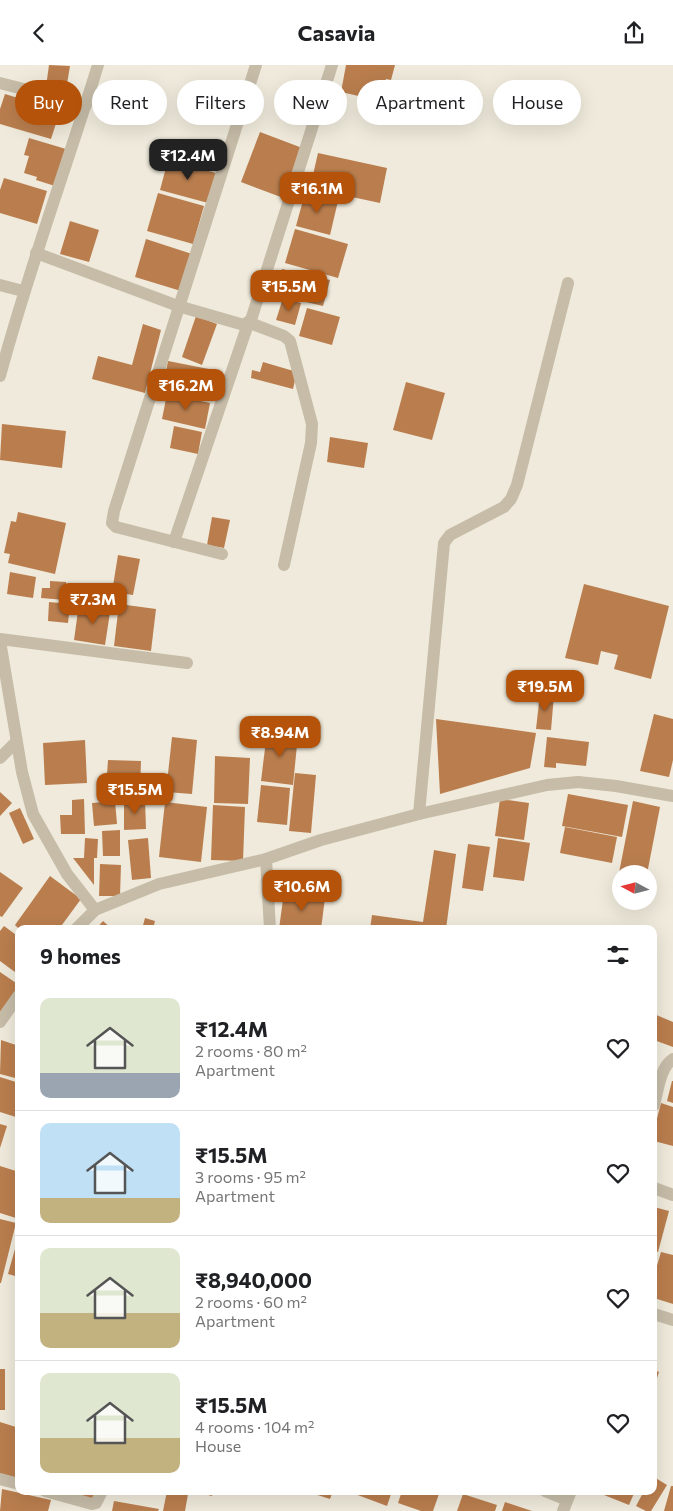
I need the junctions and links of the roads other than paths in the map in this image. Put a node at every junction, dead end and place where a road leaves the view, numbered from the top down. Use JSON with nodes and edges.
{"nodes":[{"id":1,"x":98,"y":65,"type":"edge"},
{"id":2,"x":256,"y":65,"type":"edge"},
{"id":3,"x":332,"y":65,"type":"edge"},
{"id":4,"x":0,"y":83,"type":"edge"},
{"id":5,"x":86,"y":105,"type":"junction"},
{"id":6,"x":36,"y":253,"type":"junction"},
{"id":7,"x":568,"y":283,"type":"dead end"},
{"id":8,"x":0,"y":285,"type":"edge"},
{"id":9,"x":23,"y":291,"type":"junction"},
{"id":10,"x":178,"y":306,"type":"junction"},
{"id":11,"x":249,"y":323,"type":"junction"},
{"id":12,"x":0,"y":376,"type":"edge"},
{"id":13,"x":174,"y":542,"type":"junction"},
{"id":14,"x":222,"y":554,"type":"dead end"},
{"id":15,"x":284,"y":565,"type":"dead end"},
{"id":16,"x":0,"y":640,"type":"edge"},
{"id":17,"x":187,"y":663,"type":"dead end"},
{"id":18,"x":16,"y":742,"type":"junction"},
{"id":19,"x":0,"y":758,"type":"edge"},
{"id":20,"x":673,"y":796,"type":"edge"},
{"id":21,"x":419,"y":814,"type":"junction"},
{"id":22,"x":266,"y":859,"type":"junction"},
{"id":23,"x":95,"y":910,"type":"junction"},
{"id":24,"x":80,"y":925,"type":"edge"},
{"id":25,"x":270,"y":925,"type":"edge"},
{"id":26,"x":15,"y":1001,"type":"edge"},
{"id":27,"x":0,"y":1022,"type":"edge"},
{"id":28,"x":673,"y":1059,"type":"edge"},
{"id":29,"x":657,"y":1094,"type":"edge"},
{"id":30,"x":657,"y":1189,"type":"edge"},
{"id":31,"x":673,"y":1195,"type":"edge"},
{"id":32,"x":657,"y":1316,"type":"edge"},
{"id":33,"x":673,"y":1319,"type":"edge"},
{"id":34,"x":0,"y":1479,"type":"edge"},
{"id":35,"x":15,"y":1483,"type":"edge"},
{"id":36,"x":59,"y":1495,"type":"edge"},
{"id":37,"x":100,"y":1495,"type":"edge"},
{"id":38,"x":554,"y":1495,"type":"edge"},
{"id":39,"x":567,"y":1501,"type":"edge"}],
"edges":[{"from":1,"to":5,"type":"street"},
{"from":2,"to":10,"type":"street"},
{"from":3,"to":11,"type":"street"},
{"from":4,"to":5,"type":"street"},
{"from":5,"to":6,"type":"street"},
{"from":6,"to":9,"type":"street"},
{"from":6,"to":10,"type":"street"},
{"from":7,"to":21,"type":"street"},
{"from":8,"to":9,"type":"street"},
{"from":9,"to":12,"type":"street"},
{"from":10,"to":11,"type":"street"},
{"from":10,"to":13,"type":"street"},
{"from":11,"to":13,"type":"street"},
{"from":11,"to":15,"type":"street"},
{"from":13,"to":14,"type":"street"},
{"from":16,"to":17,"type":"street"},
{"from":16,"to":18,"type":"street"},
{"from":18,"to":19,"type":"street"},
{"from":18,"to":23,"type":"street"},
{"from":20,"to":21,"type":"street"},
{"from":21,"to":22,"type":"street"},
{"from":22,"to":23,"type":"street"},
{"from":22,"to":25,"type":"street"},
{"from":23,"to":24,"type":"street"},
{"from":26,"to":27,"type":"street"},
{"from":28,"to":29,"type":"street"},
{"from":30,"to":31,"type":"street"},
{"from":32,"to":33,"type":"street"},
{"from":34,"to":35,"type":"street"},
{"from":36,"to":37,"type":"street"},
{"from":38,"to":39,"type":"street"}]}
